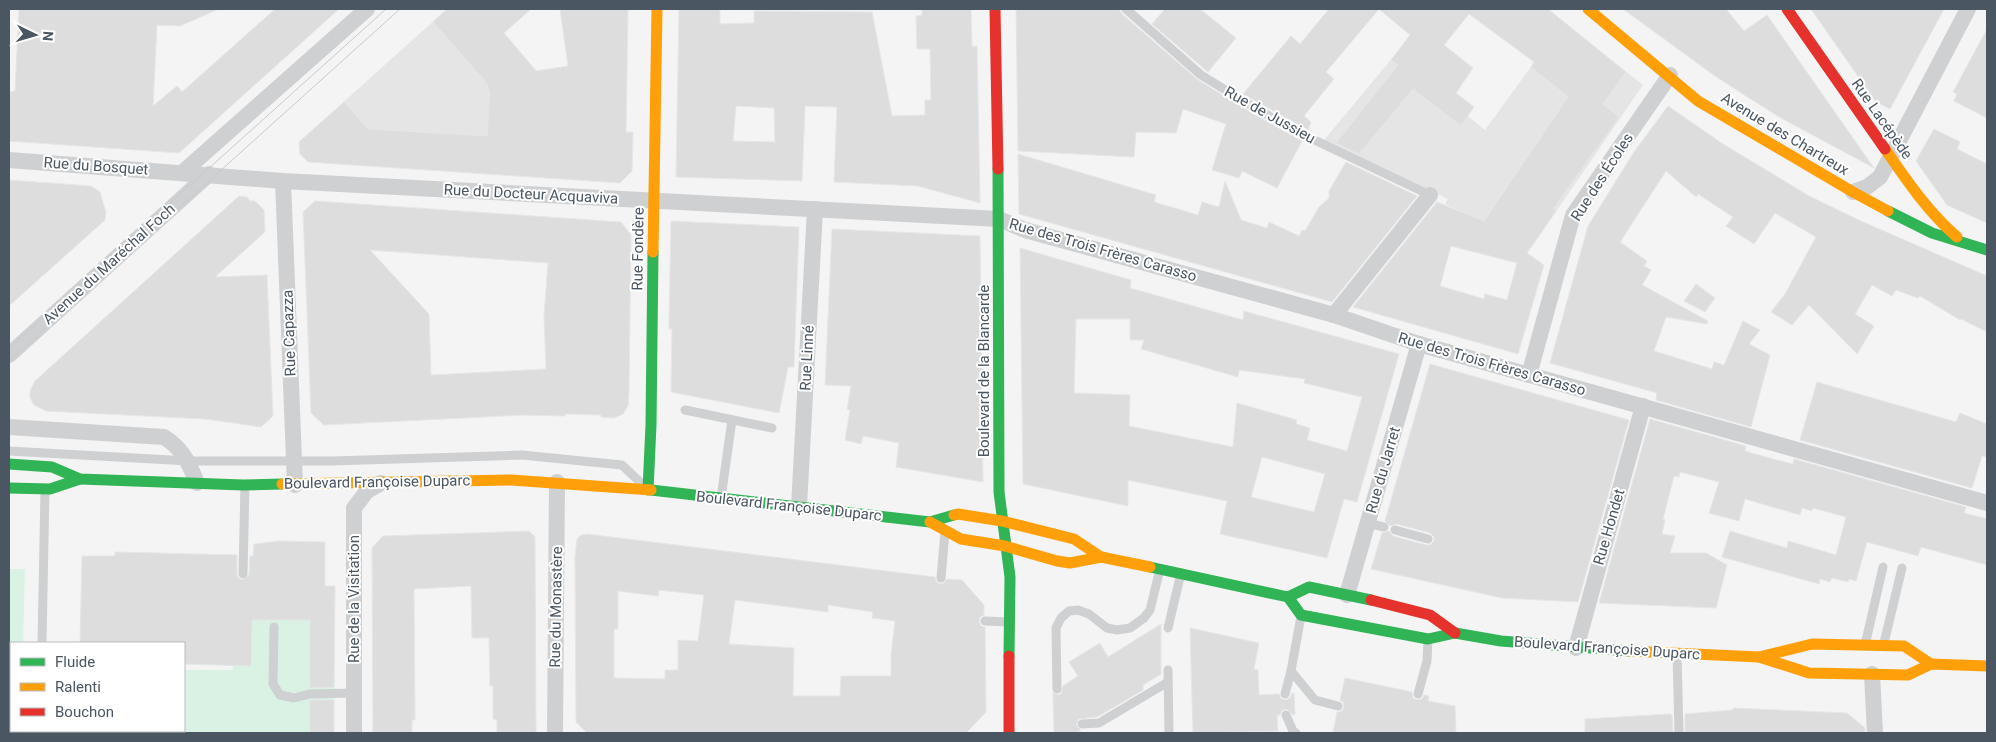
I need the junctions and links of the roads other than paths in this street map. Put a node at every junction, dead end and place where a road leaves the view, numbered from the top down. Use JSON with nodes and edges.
{"nodes":[{"id":1,"x":367,"y":9,"type":"edge"},
{"id":2,"x":658,"y":9,"type":"edge"},
{"id":3,"x":995,"y":9,"type":"edge"},
{"id":4,"x":1126,"y":9,"type":"edge"},
{"id":5,"x":1588,"y":9,"type":"edge"},
{"id":6,"x":1787,"y":9,"type":"edge"},
{"id":7,"x":1968,"y":9,"type":"edge"},
{"id":8,"x":1670,"y":76,"type":"junction"},
{"id":9,"x":1891,"y":158,"type":"junction"},
{"id":10,"x":9,"y":160,"type":"edge"},
{"id":11,"x":183,"y":172,"type":"junction"},
{"id":12,"x":208,"y":174,"type":"junction"},
{"id":13,"x":283,"y":180,"type":"junction"},
{"id":14,"x":1853,"y":192,"type":"junction"},
{"id":15,"x":1430,"y":195,"type":"joint"},
{"id":16,"x":1919,"y":198,"type":"junction"},
{"id":17,"x":654,"y":200,"type":"junction"},
{"id":18,"x":815,"y":209,"type":"junction"},
{"id":19,"x":1904,"y":219,"type":"junction"},
{"id":20,"x":999,"y":220,"type":"junction"},
{"id":21,"x":1960,"y":240,"type":"junction"},
{"id":22,"x":1987,"y":250,"type":"edge"},
{"id":23,"x":1334,"y":315,"type":"junction"},
{"id":24,"x":1419,"y":344,"type":"junction"},
{"id":25,"x":9,"y":355,"type":"edge"},
{"id":26,"x":1530,"y":375,"type":"junction"},
{"id":27,"x":1643,"y":406,"type":"junction"},
{"id":28,"x":685,"y":410,"type":"dead end"},
{"id":29,"x":732,"y":420,"type":"junction"},
{"id":30,"x":9,"y":427,"type":"edge"},
{"id":31,"x":772,"y":428,"type":"dead end"},
{"id":32,"x":9,"y":451,"type":"edge"},
{"id":33,"x":188,"y":461,"type":"junction"},
{"id":34,"x":294,"y":461,"type":"junction"},
{"id":35,"x":9,"y":464,"type":"edge"},
{"id":36,"x":80,"y":478,"type":"junction"},
{"id":37,"x":386,"y":482,"type":"junction"},
{"id":38,"x":557,"y":482,"type":"junction"},
{"id":39,"x":198,"y":483,"type":"junction"},
{"id":40,"x":295,"y":484,"type":"junction"},
{"id":41,"x":245,"y":485,"type":"junction"},
{"id":42,"x":9,"y":488,"type":"edge"},
{"id":43,"x":45,"y":490,"type":"junction"},
{"id":44,"x":648,"y":490,"type":"junction"},
{"id":45,"x":721,"y":498,"type":"junction"},
{"id":46,"x":1987,"y":503,"type":"edge"},
{"id":47,"x":799,"y":507,"type":"junction"},
{"id":48,"x":1002,"y":521,"type":"junction"},
{"id":49,"x":930,"y":522,"type":"junction"},
{"id":50,"x":1367,"y":523,"type":"junction"},
{"id":51,"x":1384,"y":527,"type":"dead end"},
{"id":52,"x":1395,"y":530,"type":"dead end"},
{"id":53,"x":945,"y":531,"type":"junction"},
{"id":54,"x":1428,"y":539,"type":"dead end"},
{"id":55,"x":1005,"y":546,"type":"junction"},
{"id":56,"x":1101,"y":557,"type":"junction"},
{"id":57,"x":1883,"y":567,"type":"dead end"},
{"id":58,"x":1902,"y":568,"type":"dead end"},
{"id":59,"x":1160,"y":569,"type":"junction"},
{"id":60,"x":1181,"y":573,"type":"junction"},
{"id":61,"x":243,"y":574,"type":"dead end"},
{"id":62,"x":941,"y":578,"type":"dead end"},
{"id":63,"x":1347,"y":595,"type":"junction"},
{"id":64,"x":1288,"y":597,"type":"junction"},
{"id":65,"x":1301,"y":615,"type":"junction"},
{"id":66,"x":984,"y":621,"type":"dead end"},
{"id":67,"x":1010,"y":622,"type":"junction"},
{"id":68,"x":274,"y":627,"type":"dead end"},
{"id":69,"x":1168,"y":628,"type":"dead end"},
{"id":70,"x":1455,"y":633,"type":"junction"},
{"id":71,"x":1428,"y":639,"type":"junction"},
{"id":72,"x":42,"y":642,"type":"edge"},
{"id":73,"x":1865,"y":645,"type":"junction"},
{"id":74,"x":1884,"y":646,"type":"junction"},
{"id":75,"x":1576,"y":648,"type":"junction"},
{"id":76,"x":1677,"y":653,"type":"junction"},
{"id":77,"x":1760,"y":657,"type":"junction"},
{"id":78,"x":1931,"y":664,"type":"junction"},
{"id":79,"x":1987,"y":666,"type":"edge"},
{"id":80,"x":1168,"y":670,"type":"dead end"},
{"id":81,"x":1291,"y":672,"type":"junction"},
{"id":82,"x":1872,"y":674,"type":"junction"},
{"id":83,"x":1168,"y":682,"type":"junction"},
{"id":84,"x":1057,"y":689,"type":"dead end"},
{"id":85,"x":354,"y":693,"type":"junction"},
{"id":86,"x":1284,"y":694,"type":"dead end"},
{"id":87,"x":1418,"y":694,"type":"dead end"},
{"id":88,"x":1338,"y":706,"type":"dead end"},
{"id":89,"x":1286,"y":715,"type":"dead end"},
{"id":90,"x":1082,"y":724,"type":"dead end"},
{"id":91,"x":354,"y":733,"type":"edge"},
{"id":92,"x":555,"y":733,"type":"edge"},
{"id":93,"x":1009,"y":733,"type":"edge"},
{"id":94,"x":1169,"y":733,"type":"edge"},
{"id":95,"x":1296,"y":733,"type":"edge"},
{"id":96,"x":1679,"y":733,"type":"edge"},
{"id":97,"x":1875,"y":733,"type":"edge"}],
"edges":[{"from":1,"to":11,"type":"street"},
{"from":2,"to":17,"type":"main road","name":"Rue Fondère"},
{"from":3,"to":20,"type":"main road","name":"Boulevard de la Blancarde"},
{"from":4,"to":15,"type":"lane","name":"Rue de Jussieu"},
{"from":5,"to":8,"type":"main road","name":"Avenue des Chartreux"},
{"from":6,"to":9,"type":"main road","name":"Rue Lacépède"},
{"from":7,"to":9,"type":"street"},
{"from":8,"to":14,"type":"main road","name":"Avenue des Chartreux"},
{"from":8,"to":26,"type":"street","name":"Rue des Écoles"},
{"from":9,"to":14,"type":"street"},
{"from":9,"to":16,"type":"main road","name":"Rue Lacépède"},
{"from":10,"to":11,"type":"street","name":"Rue du Bosquet"},
{"from":11,"to":12,"type":"street","name":"Rue du Docteur Acquaviva"},
{"from":12,"to":13,"type":"street","name":"Rue du Docteur Acquaviva"},
{"from":12,"to":25,"type":"street","name":"Avenue du Maréchal Foch"},
{"from":13,"to":17,"type":"street","name":"Rue du Docteur Acquaviva"},
{"from":13,"to":34,"type":"street","name":"Rue Capazza"},
{"from":14,"to":19,"type":"main road","name":"Avenue des Chartreux"},
{"from":15,"to":23,"type":"street"},
{"from":16,"to":19,"type":"main road"},
{"from":16,"to":21,"type":"main road","name":"Rue Lacépède"},
{"from":17,"to":18,"type":"street","name":"Rue du Docteur Acquaviva"},
{"from":17,"to":44,"type":"main road","name":"Rue Fondère"},
{"from":18,"to":20,"type":"street","name":"Rue du Docteur Acquaviva"},
{"from":18,"to":47,"type":"street","name":"Rue Linné"},
{"from":19,"to":21,"type":"main road","name":"Avenue des Chartreux"},
{"from":20,"to":23,"type":"street","name":"Rue des Trois Frères Carasso"},
{"from":20,"to":48,"type":"main road","name":"Boulevard de la Blancarde"},
{"from":21,"to":22,"type":"main road","name":"Avenue des Chartreux"},
{"from":23,"to":24,"type":"street","name":"Rue des Trois Frères Carasso"},
{"from":24,"to":26,"type":"street","name":"Rue des Trois Frères Carasso"},
{"from":24,"to":50,"type":"street","name":"Rue du Jarret"},
{"from":26,"to":27,"type":"street","name":"Rue des Trois Frères Carasso"},
{"from":27,"to":46,"type":"street","name":"Rue des Trois Frères Carasso"},
{"from":27,"to":75,"type":"street","name":"Rue Hondet"},
{"from":28,"to":29,"type":"lane"},
{"from":29,"to":31,"type":"lane"},
{"from":29,"to":45,"type":"lane"},
{"from":30,"to":33,"type":"street"},
{"from":32,"to":33,"type":"lane"},
{"from":33,"to":34,"type":"lane"},
{"from":33,"to":39,"type":"street"},
{"from":34,"to":40,"type":"street","name":"Rue Capazza"},
{"from":34,"to":44,"type":"lane"},
{"from":35,"to":36,"type":"main road","name":"Boulevard Françoise Duparc"},
{"from":36,"to":39,"type":"main road","name":"Boulevard Françoise Duparc"},
{"from":36,"to":43,"type":"main road","name":"Boulevard Françoise Duparc"},
{"from":37,"to":38,"type":"main road","name":"Boulevard Françoise Duparc"},
{"from":37,"to":40,"type":"main road","name":"Boulevard Françoise Duparc"},
{"from":37,"to":85,"type":"street","name":"Rue de la Visitation"},
{"from":38,"to":44,"type":"main road","name":"Boulevard Françoise Duparc"},
{"from":38,"to":92,"type":"street","name":"Rue du Monastère"},
{"from":39,"to":41,"type":"main road","name":"Boulevard Françoise Duparc"},
{"from":40,"to":41,"type":"main road","name":"Boulevard Françoise Duparc"},
{"from":41,"to":61,"type":"lane"},
{"from":42,"to":43,"type":"main road","name":"Boulevard Françoise Duparc"},
{"from":43,"to":72,"type":"lane"},
{"from":44,"to":45,"type":"main road","name":"Boulevard Françoise Duparc"},
{"from":45,"to":47,"type":"main road","name":"Boulevard Françoise Duparc"},
{"from":47,"to":49,"type":"main road","name":"Boulevard Françoise Duparc"},
{"from":48,"to":49,"type":"main road","name":"Boulevard Françoise Duparc"},
{"from":48,"to":55,"type":"main road","name":"Boulevard de la Blancarde"},
{"from":48,"to":56,"type":"main road","name":"Boulevard Françoise Duparc"},
{"from":49,"to":53,"type":"main road","name":"Boulevard Françoise Duparc"},
{"from":50,"to":51,"type":"lane"},
{"from":50,"to":63,"type":"street","name":"Rue du Jarret"},
{"from":52,"to":54,"type":"lane"},
{"from":53,"to":55,"type":"main road","name":"Boulevard Françoise Duparc"},
{"from":53,"to":62,"type":"lane"},
{"from":55,"to":56,"type":"main road","name":"Boulevard Françoise Duparc"},
{"from":55,"to":67,"type":"main road","name":"Boulevard de la Blancarde"},
{"from":56,"to":59,"type":"main road","name":"Boulevard Françoise Duparc"},
{"from":57,"to":73,"type":"lane"},
{"from":58,"to":74,"type":"lane"},
{"from":59,"to":60,"type":"main road","name":"Boulevard Françoise Duparc"},
{"from":59,"to":84,"type":"lane"},
{"from":60,"to":64,"type":"main road","name":"Boulevard Françoise Duparc"},
{"from":60,"to":69,"type":"lane"},
{"from":63,"to":64,"type":"main road","name":"Boulevard Françoise Duparc"},
{"from":63,"to":70,"type":"main road","name":"Boulevard Françoise Duparc"},
{"from":64,"to":65,"type":"main road"},
{"from":65,"to":71,"type":"main road","name":"Boulevard Françoise Duparc"},
{"from":65,"to":81,"type":"lane"},
{"from":66,"to":67,"type":"lane"},
{"from":67,"to":93,"type":"main road","name":"Boulevard de la Blancarde"},
{"from":68,"to":85,"type":"lane"},
{"from":70,"to":71,"type":"main road","name":"Boulevard Françoise Duparc"},
{"from":70,"to":75,"type":"main road","name":"Boulevard Françoise Duparc"},
{"from":71,"to":87,"type":"lane"},
{"from":73,"to":74,"type":"main road","name":"Boulevard Françoise Duparc"},
{"from":73,"to":77,"type":"main road","name":"Boulevard Françoise Duparc"},
{"from":74,"to":78,"type":"main road","name":"Boulevard Françoise Duparc"},
{"from":75,"to":76,"type":"main road","name":"Boulevard Françoise Duparc"},
{"from":76,"to":77,"type":"main road","name":"Boulevard Françoise Duparc"},
{"from":76,"to":96,"type":"lane"},
{"from":77,"to":82,"type":"main road","name":"Boulevard Françoise Duparc"},
{"from":78,"to":79,"type":"main road","name":"Boulevard Françoise Duparc"},
{"from":78,"to":82,"type":"main road","name":"Boulevard Françoise Duparc"},
{"from":80,"to":83,"type":"lane"},
{"from":81,"to":86,"type":"lane"},
{"from":81,"to":88,"type":"lane"},
{"from":82,"to":97,"type":"street"},
{"from":83,"to":90,"type":"lane"},
{"from":83,"to":94,"type":"lane"},
{"from":85,"to":91,"type":"street","name":"Rue de la Visitation"},
{"from":89,"to":95,"type":"lane"}]}
